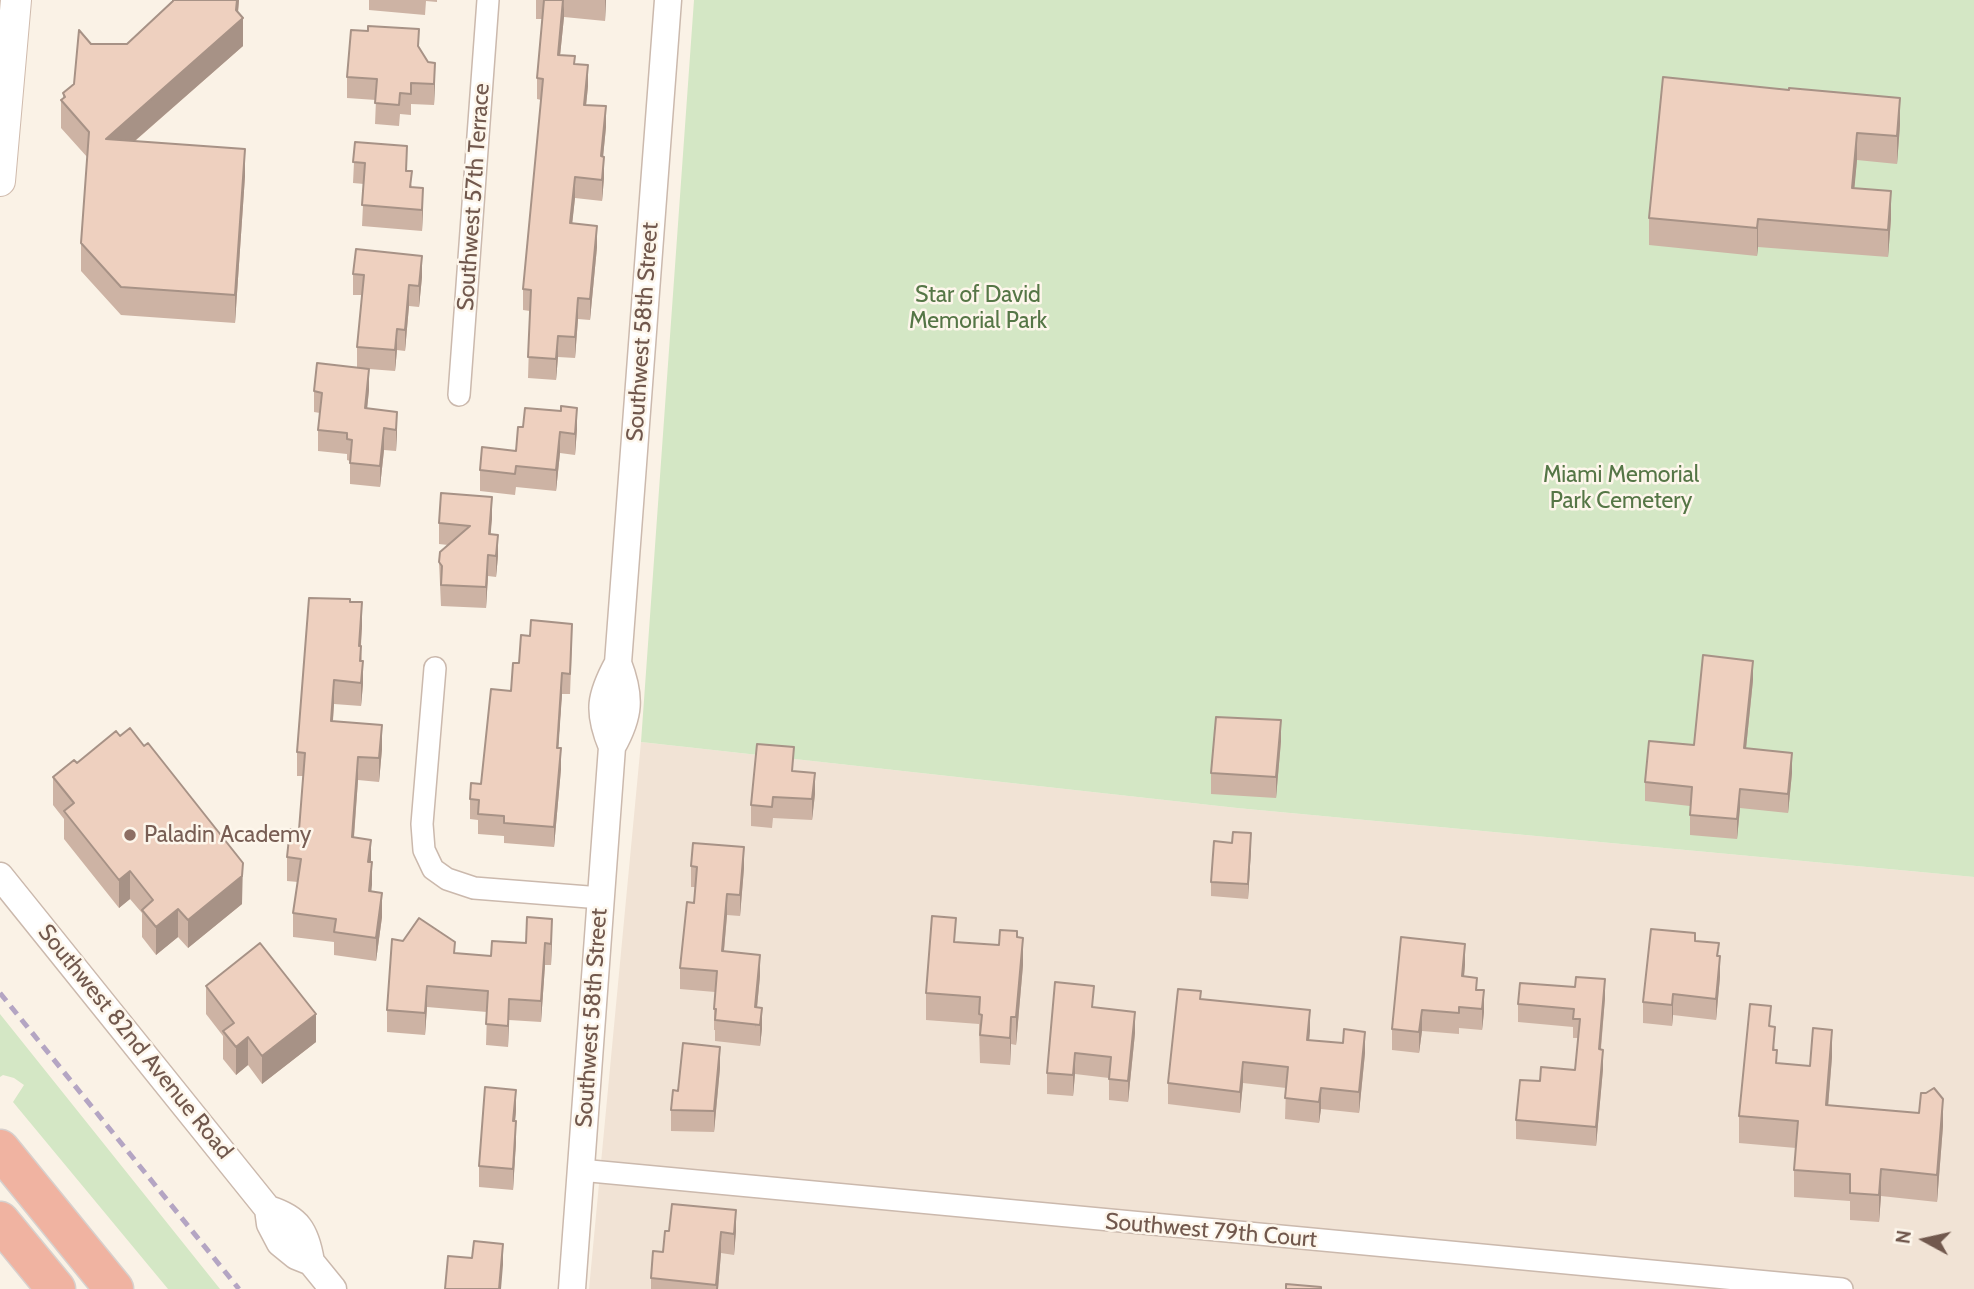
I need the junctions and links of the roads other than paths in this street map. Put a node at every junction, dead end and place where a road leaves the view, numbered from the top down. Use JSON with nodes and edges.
{"nodes":[{"id":1,"x":16,"y":0,"type":"edge"},
{"id":2,"x":488,"y":0,"type":"edge"},
{"id":3,"x":668,"y":0,"type":"edge"},
{"id":4,"x":0,"y":181,"type":"edge"},
{"id":5,"x":459,"y":395,"type":"dead end"},
{"id":6,"x":435,"y":668,"type":"dead end"},
{"id":7,"x":0,"y":876,"type":"edge"},
{"id":8,"x":601,"y":898,"type":"junction"},
{"id":9,"x":5,"y":1155,"type":"edge"},
{"id":10,"x":580,"y":1170,"type":"junction"},
{"id":11,"x":6,"y":1227,"type":"edge"},
{"id":12,"x":56,"y":1289,"type":"edge"},
{"id":13,"x":114,"y":1289,"type":"edge"},
{"id":14,"x":333,"y":1289,"type":"edge"},
{"id":15,"x":572,"y":1289,"type":"edge"},
{"id":16,"x":1842,"y":1289,"type":"edge"}],
"edges":[{"from":1,"to":4,"type":"main road"},
{"from":2,"to":5,"type":"street","name":"Southwest 57th Terrace"},
{"from":3,"to":8,"type":"street","name":"Southwest 58th Street"},
{"from":6,"to":8,"type":"street"},
{"from":7,"to":14,"type":"street","name":"Southwest 82nd Avenue Road"},
{"from":8,"to":10,"type":"street","name":"Southwest 58th Street"},
{"from":9,"to":13,"type":"highway"},
{"from":10,"to":15,"type":"street","name":"Southwest 58th Street"},
{"from":10,"to":16,"type":"street","name":"Southwest 79th Court"},
{"from":11,"to":12,"type":"highway"}]}
